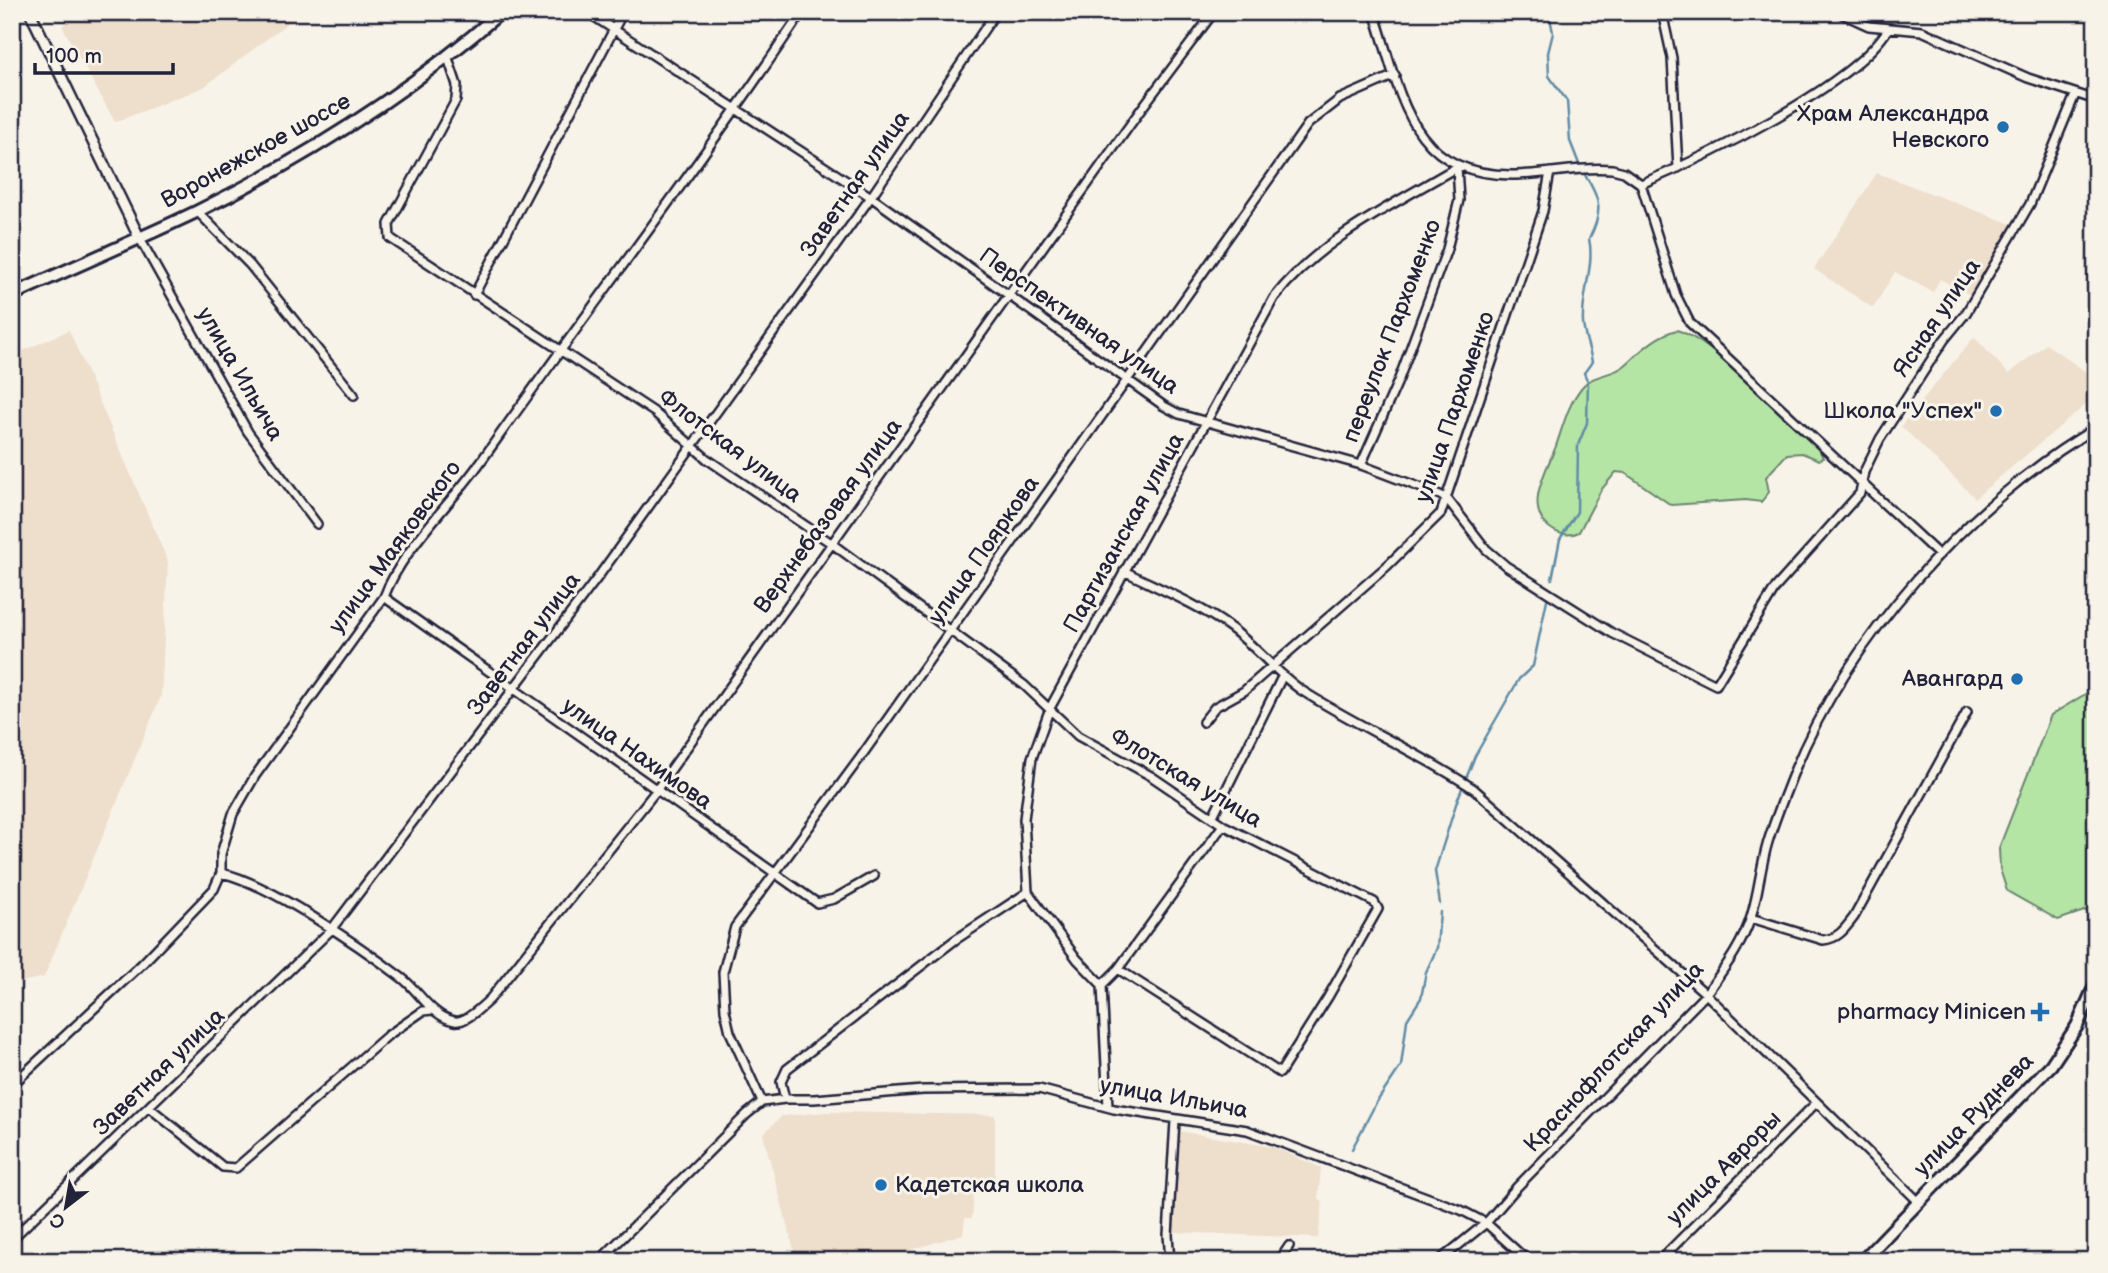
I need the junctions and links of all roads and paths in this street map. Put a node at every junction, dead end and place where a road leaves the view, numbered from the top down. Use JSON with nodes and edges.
{"nodes":[{"id":1,"x":30,"y":12,"type":"edge"},
{"id":2,"x":501,"y":12,"type":"edge"},
{"id":3,"x":587,"y":12,"type":"edge"},
{"id":4,"x":623,"y":12,"type":"edge"},
{"id":5,"x":802,"y":12,"type":"edge"},
{"id":6,"x":996,"y":12,"type":"edge"},
{"id":7,"x":1214,"y":12,"type":"edge"},
{"id":8,"x":1374,"y":12,"type":"edge"},
{"id":9,"x":1662,"y":12,"type":"edge"},
{"id":10,"x":1838,"y":12,"type":"edge"},
{"id":11,"x":1888,"y":29,"type":"junction"},
{"id":12,"x":614,"y":30,"type":"junction"},
{"id":13,"x":447,"y":55,"type":"junction"},
{"id":14,"x":1395,"y":75,"type":"junction"},
{"id":15,"x":2075,"y":95,"type":"junction"},
{"id":16,"x":2096,"y":100,"type":"edge"},
{"id":17,"x":738,"y":108,"type":"junction"},
{"id":18,"x":1457,"y":167,"type":"junction"},
{"id":19,"x":1678,"y":168,"type":"junction"},
{"id":20,"x":1550,"y":172,"type":"junction"},
{"id":21,"x":1641,"y":184,"type":"junction"},
{"id":22,"x":871,"y":197,"type":"junction"},
{"id":23,"x":197,"y":211,"type":"junction"},
{"id":24,"x":139,"y":237,"type":"junction"},
{"id":25,"x":12,"y":295,"type":"edge"},
{"id":26,"x":474,"y":295,"type":"junction"},
{"id":27,"x":1010,"y":298,"type":"junction"},
{"id":28,"x":560,"y":349,"type":"junction"},
{"id":29,"x":1125,"y":381,"type":"junction"},
{"id":30,"x":354,"y":396,"type":"dead end"},
{"id":31,"x":1207,"y":421,"type":"junction"},
{"id":32,"x":2096,"y":428,"type":"edge"},
{"id":33,"x":692,"y":445,"type":"junction"},
{"id":34,"x":1361,"y":465,"type":"junction"},
{"id":35,"x":1864,"y":485,"type":"junction"},
{"id":36,"x":1448,"y":500,"type":"junction"},
{"id":37,"x":317,"y":524,"type":"dead end"},
{"id":38,"x":831,"y":543,"type":"junction"},
{"id":39,"x":1938,"y":555,"type":"junction"},
{"id":40,"x":1124,"y":571,"type":"junction"},
{"id":41,"x":384,"y":597,"type":"junction"},
{"id":42,"x":951,"y":630,"type":"junction"},
{"id":43,"x":1274,"y":664,"type":"junction"},
{"id":44,"x":1283,"y":675,"type":"junction"},
{"id":45,"x":513,"y":690,"type":"junction"},
{"id":46,"x":1050,"y":708,"type":"junction"},
{"id":47,"x":1967,"y":712,"type":"dead end"},
{"id":48,"x":1203,"y":722,"type":"dead end"},
{"id":49,"x":655,"y":792,"type":"junction"},
{"id":50,"x":1212,"y":818,"type":"junction"},
{"id":51,"x":1223,"y":825,"type":"junction"},
{"id":52,"x":777,"y":872,"type":"junction"},
{"id":53,"x":221,"y":873,"type":"junction"},
{"id":54,"x":874,"y":876,"type":"dead end"},
{"id":55,"x":1028,"y":892,"type":"junction"},
{"id":56,"x":1751,"y":918,"type":"junction"},
{"id":57,"x":331,"y":930,"type":"junction"},
{"id":58,"x":1118,"y":969,"type":"junction"},
{"id":59,"x":2096,"y":983,"type":"edge"},
{"id":60,"x":1102,"y":985,"type":"junction"},
{"id":61,"x":1706,"y":994,"type":"junction"},
{"id":62,"x":432,"y":1010,"type":"junction"},
{"id":63,"x":12,"y":1086,"type":"edge"},
{"id":64,"x":785,"y":1099,"type":"junction"},
{"id":65,"x":762,"y":1102,"type":"junction"},
{"id":66,"x":1816,"y":1103,"type":"junction"},
{"id":67,"x":1108,"y":1107,"type":"junction"},
{"id":68,"x":150,"y":1108,"type":"junction"},
{"id":69,"x":1175,"y":1121,"type":"junction"},
{"id":70,"x":1919,"y":1202,"type":"junction"},
{"id":71,"x":1486,"y":1223,"type":"junction"},
{"id":72,"x":12,"y":1239,"type":"edge"},
{"id":73,"x":1289,"y":1246,"type":"dead end"},
{"id":74,"x":599,"y":1261,"type":"edge"},
{"id":75,"x":1170,"y":1261,"type":"edge"},
{"id":76,"x":1279,"y":1261,"type":"edge"},
{"id":77,"x":1439,"y":1261,"type":"edge"},
{"id":78,"x":1528,"y":1261,"type":"edge"},
{"id":79,"x":1659,"y":1261,"type":"edge"},
{"id":80,"x":1862,"y":1261,"type":"edge"}],
"edges":[{"from":1,"to":24,"type":"street"},
{"from":2,"to":13,"type":"main road","name":"Воронежское шоссе"},
{"from":3,"to":12,"type":"street","name":"Перспективная улица"},
{"from":4,"to":12,"type":"street"},
{"from":5,"to":17,"type":"street","name":"улица Маяковского"},
{"from":6,"to":22,"type":"street","name":"Заветная улица"},
{"from":7,"to":27,"type":"street","name":"Верхнебазовая улица"},
{"from":8,"to":14,"type":"street"},
{"from":9,"to":19,"type":"street"},
{"from":10,"to":11,"type":"street"},
{"from":11,"to":15,"type":"street"},
{"from":11,"to":19,"type":"street"},
{"from":12,"to":17,"type":"street","name":"Перспективная улица"},
{"from":12,"to":26,"type":"street"},
{"from":13,"to":23,"type":"main road","name":"Воронежское шоссе"},
{"from":13,"to":26,"type":"street","name":"Флотская улица"},
{"from":14,"to":18,"type":"street"},
{"from":14,"to":29,"type":"street","name":"улица Пояркова"},
{"from":15,"to":16,"type":"street"},
{"from":15,"to":35,"type":"street","name":"Ясная улица"},
{"from":17,"to":22,"type":"street","name":"Перспективная улица"},
{"from":17,"to":28,"type":"street","name":"улица Маяковского"},
{"from":18,"to":20,"type":"street"},
{"from":18,"to":31,"type":"street","name":"Партизанская улица"},
{"from":18,"to":34,"type":"street","name":"переулок Пархоменко"},
{"from":19,"to":21,"type":"street"},
{"from":20,"to":21,"type":"street"},
{"from":20,"to":36,"type":"street","name":"улица Пархоменко"},
{"from":21,"to":35,"type":"street"},
{"from":22,"to":27,"type":"street","name":"Перспективная улица"},
{"from":22,"to":33,"type":"street","name":"Заветная улица"},
{"from":23,"to":24,"type":"main road","name":"Воронежское шоссе"},
{"from":23,"to":30,"type":"street"},
{"from":24,"to":25,"type":"main road","name":"Воронежское шоссе"},
{"from":24,"to":37,"type":"street","name":"улица Ильича"},
{"from":26,"to":28,"type":"street","name":"Флотская улица"},
{"from":27,"to":29,"type":"street","name":"Перспективная улица"},
{"from":27,"to":38,"type":"street","name":"Верхнебазовая улица"},
{"from":28,"to":33,"type":"street","name":"Флотская улица"},
{"from":28,"to":41,"type":"street","name":"улица Маяковского"},
{"from":29,"to":31,"type":"street","name":"Перспективная улица"},
{"from":29,"to":42,"type":"street","name":"улица Пояркова"},
{"from":31,"to":34,"type":"street","name":"Перспективная улица"},
{"from":31,"to":40,"type":"street","name":"Партизанская улица"},
{"from":32,"to":39,"type":"street","name":"Краснофлотская улица"},
{"from":33,"to":38,"type":"street","name":"Флотская улица"},
{"from":33,"to":45,"type":"street","name":"Заветная улица"},
{"from":34,"to":36,"type":"street","name":"Перспективная улица"},
{"from":35,"to":36,"type":"street","name":"Ясная улица"},
{"from":35,"to":39,"type":"street"},
{"from":36,"to":43,"type":"street","name":"улица Пархоменко"},
{"from":38,"to":42,"type":"street","name":"Флотская улица"},
{"from":38,"to":49,"type":"street","name":"Верхнебазовая улица"},
{"from":39,"to":56,"type":"street","name":"Краснофлотская улица"},
{"from":40,"to":43,"type":"street"},
{"from":40,"to":46,"type":"street","name":"Партизанская улица"},
{"from":41,"to":45,"type":"street","name":"улица Нахимова"},
{"from":41,"to":53,"type":"street","name":"улица Маяковского"},
{"from":42,"to":46,"type":"street","name":"Флотская улица"},
{"from":42,"to":52,"type":"street","name":"улица Пояркова"},
{"from":43,"to":44,"type":"street"},
{"from":43,"to":48,"type":"street","name":"улица Пархоменко"},
{"from":44,"to":50,"type":"street"},
{"from":44,"to":61,"type":"street"},
{"from":45,"to":49,"type":"street","name":"улица Нахимова"},
{"from":45,"to":57,"type":"street","name":"Заветная улица"},
{"from":46,"to":50,"type":"street","name":"Флотская улица"},
{"from":46,"to":55,"type":"street","name":"Партизанская улица"},
{"from":47,"to":56,"type":"street"},
{"from":49,"to":52,"type":"street","name":"улица Нахимова"},
{"from":49,"to":62,"type":"street","name":"Верхнебазовая улица"},
{"from":50,"to":51,"type":"street","name":"Флотская улица"},
{"from":51,"to":58,"type":"street"},
{"from":51,"to":58,"type":"street","name":"Флотская улица"},
{"from":52,"to":54,"type":"street","name":"улица Нахимова"},
{"from":52,"to":65,"type":"street","name":"улица Пояркова"},
{"from":53,"to":57,"type":"street"},
{"from":53,"to":63,"type":"street","name":"улица Маяковского"},
{"from":55,"to":60,"type":"street"},
{"from":55,"to":64,"type":"street"},
{"from":56,"to":61,"type":"street","name":"Краснофлотская улица"},
{"from":57,"to":62,"type":"street"},
{"from":57,"to":68,"type":"street","name":"Заветная улица"},
{"from":58,"to":60,"type":"street"},
{"from":59,"to":70,"type":"main road","name":"улица Руднева"},
{"from":60,"to":67,"type":"street"},
{"from":61,"to":66,"type":"street"},
{"from":61,"to":71,"type":"street","name":"Краснофлотская улица"},
{"from":62,"to":68,"type":"street"},
{"from":64,"to":65,"type":"street"},
{"from":64,"to":67,"type":"street","name":"улица Ильича"},
{"from":65,"to":74,"type":"street"},
{"from":66,"to":70,"type":"street"},
{"from":66,"to":79,"type":"street","name":"улица Авроры"},
{"from":67,"to":69,"type":"street","name":"улица Ильича"},
{"from":68,"to":72,"type":"street","name":"Заветная улица"},
{"from":69,"to":71,"type":"street","name":"улица Ильича"},
{"from":69,"to":75,"type":"street"},
{"from":70,"to":80,"type":"main road","name":"улица Руднева"},
{"from":71,"to":77,"type":"street","name":"Краснофлотская улица"},
{"from":71,"to":78,"type":"street","name":"улица Ильича"},
{"from":73,"to":76,"type":"street"}]}
